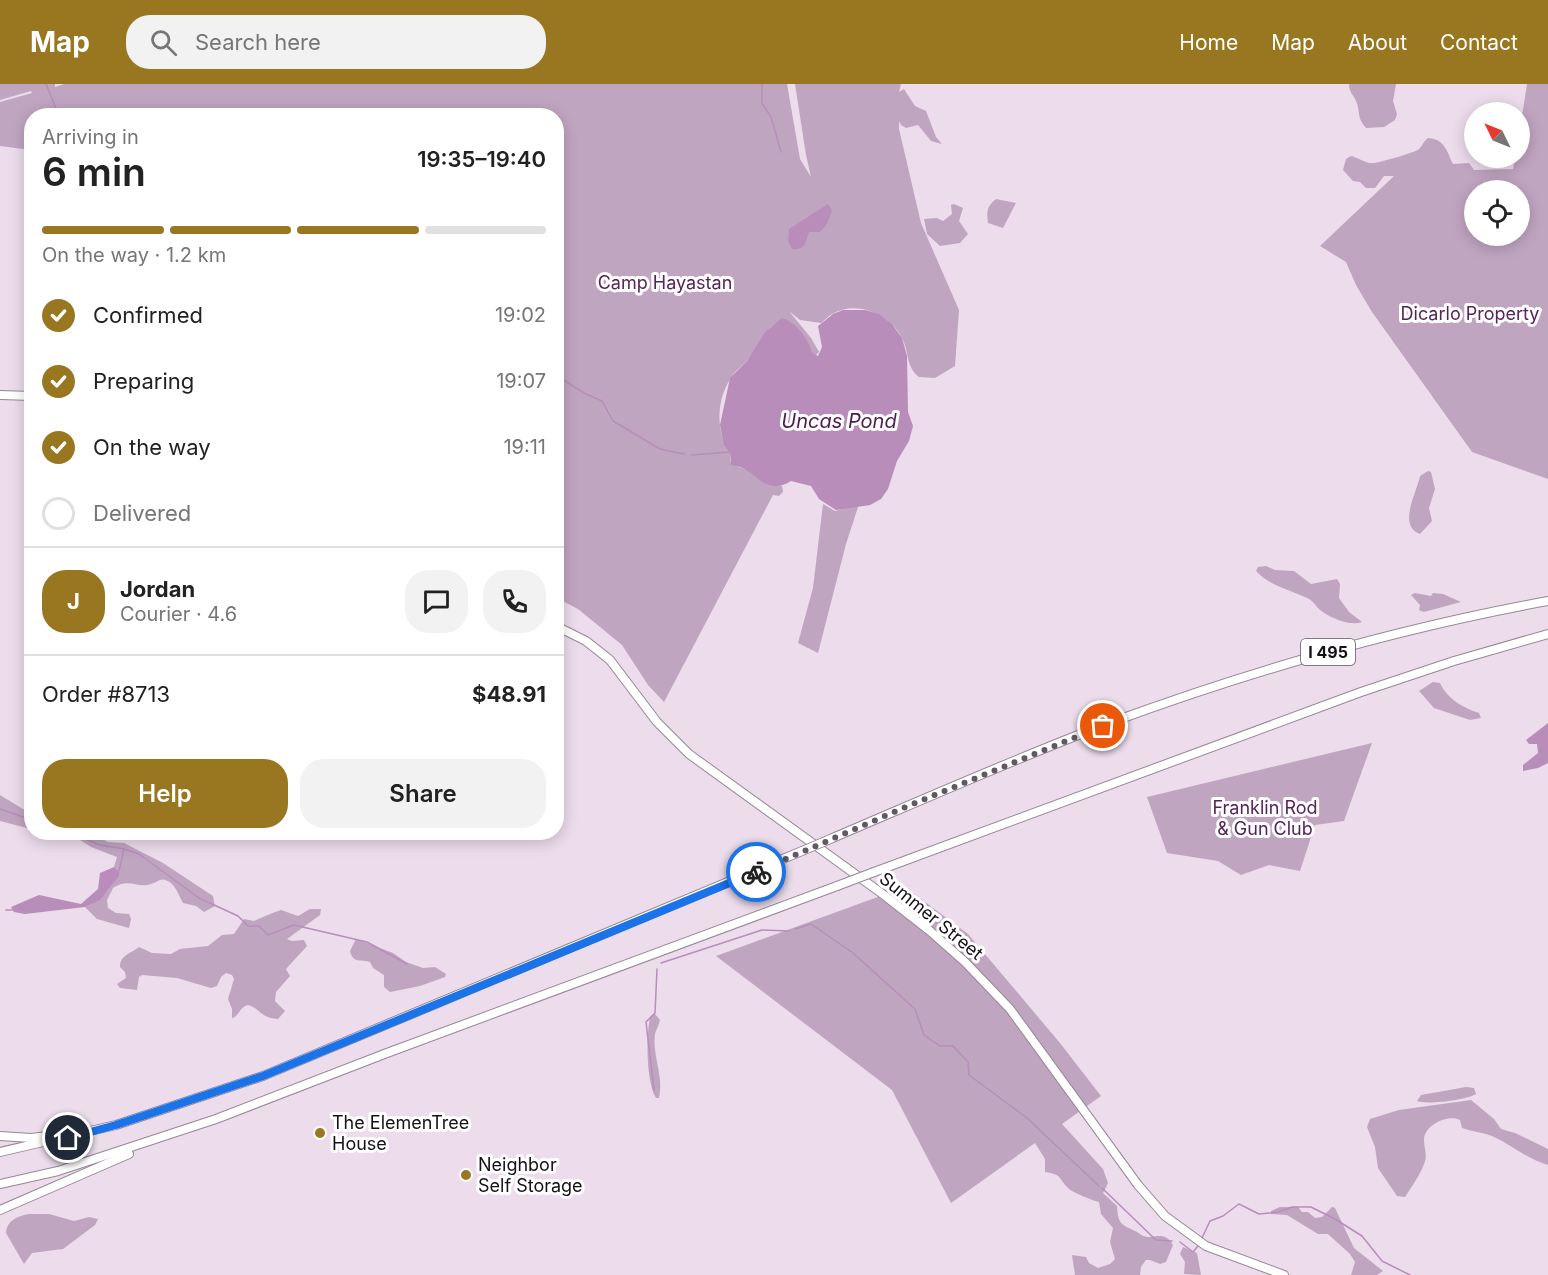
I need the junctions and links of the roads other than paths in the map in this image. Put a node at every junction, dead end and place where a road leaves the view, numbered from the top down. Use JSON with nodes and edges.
{"nodes":[{"id":1,"x":0,"y":395,"type":"edge"},
{"id":2,"x":24,"y":396,"type":"edge"},
{"id":3,"x":1548,"y":601,"type":"edge"},
{"id":4,"x":564,"y":630,"type":"edge"},
{"id":5,"x":1548,"y":634,"type":"edge"},
{"id":6,"x":116,"y":1125,"type":"junction"},
{"id":7,"x":172,"y":1135,"type":"junction"},
{"id":8,"x":0,"y":1136,"type":"edge"},
{"id":9,"x":0,"y":1152,"type":"edge"},
{"id":10,"x":0,"y":1184,"type":"edge"},
{"id":11,"x":0,"y":1210,"type":"edge"},
{"id":12,"x":1284,"y":1275,"type":"edge"}],
"edges":[{"from":1,"to":2,"type":"main road"},
{"from":3,"to":6,"type":"highway","number":"I 495","bridge":true},
{"from":4,"to":12,"type":"main road","name":"Summer Street"},
{"from":5,"to":7,"type":"highway","bridge":true},
{"from":6,"to":8,"type":"highway"},
{"from":6,"to":9,"type":"highway","number":"I 495"},
{"from":7,"to":10,"type":"highway"},
{"from":7,"to":11,"type":"highway"}]}
